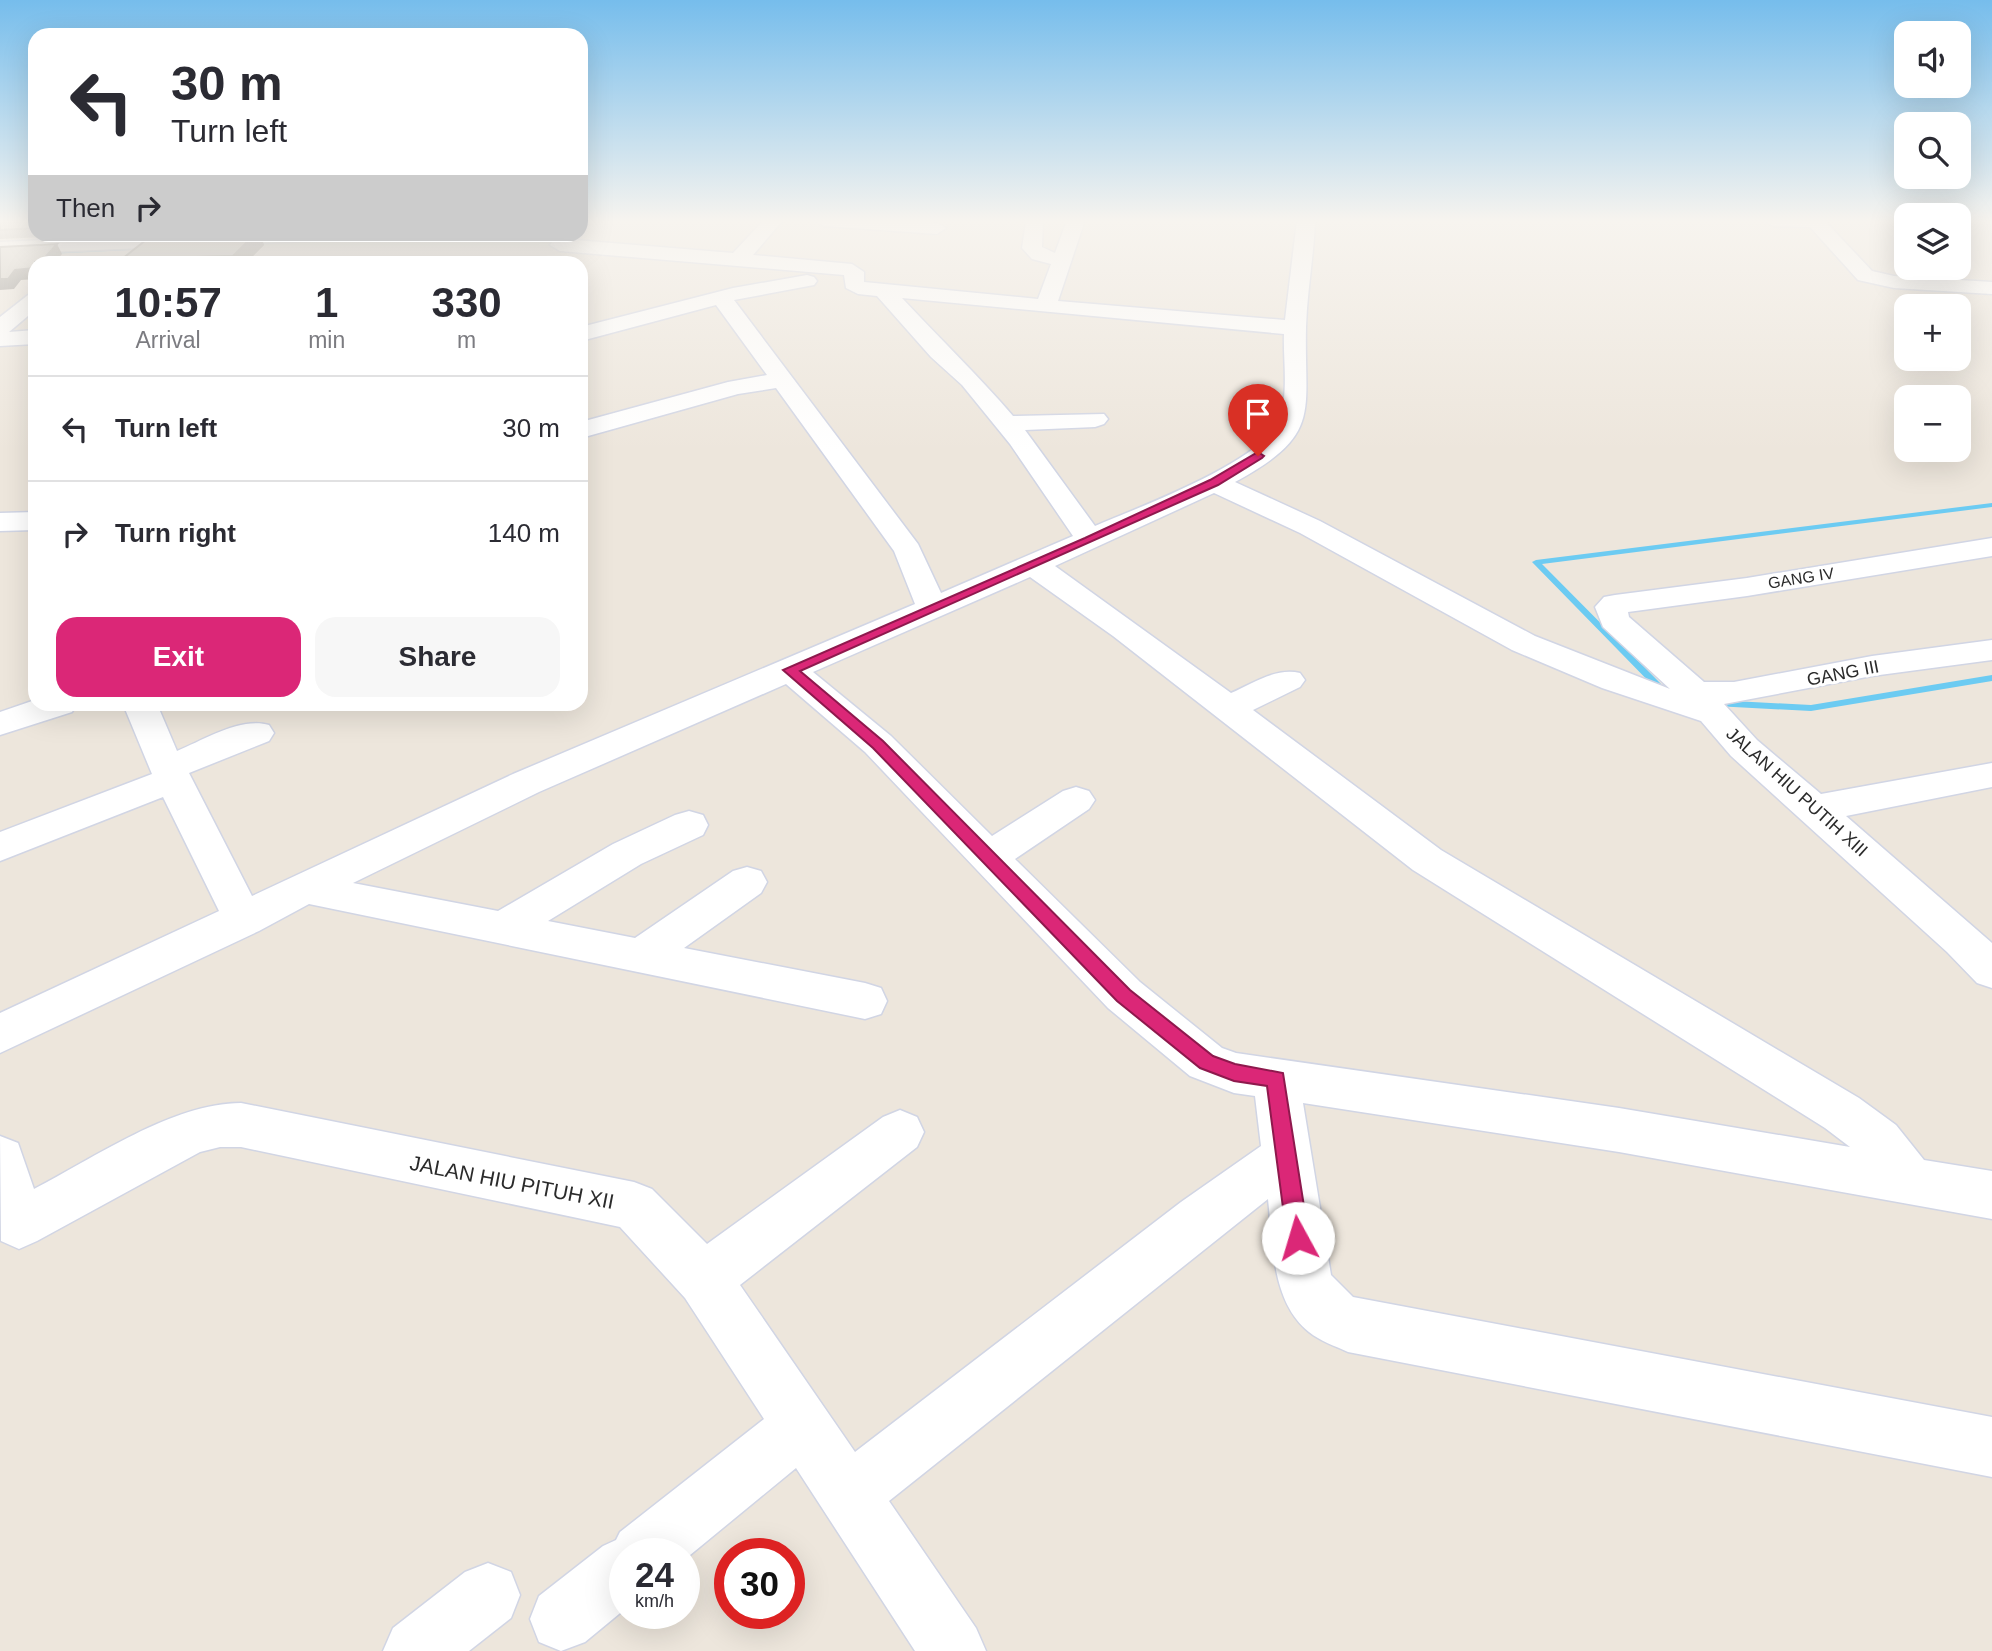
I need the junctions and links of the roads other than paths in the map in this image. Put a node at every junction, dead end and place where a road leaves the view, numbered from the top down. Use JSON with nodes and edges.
{"nodes":[{"id":1,"x":720,"y":297,"type":"joint"},
{"id":2,"x":889,"y":297,"type":"edge"},
{"id":3,"x":949,"y":297,"type":"edge"},
{"id":4,"x":1049,"y":297,"type":"edge"},
{"id":5,"x":1298,"y":297,"type":"edge"},
{"id":6,"x":28,"y":305,"type":"edge"},
{"id":7,"x":1046,"y":306,"type":"junction"},
{"id":8,"x":0,"y":328,"type":"edge"},
{"id":9,"x":1295,"y":328,"type":"junction"},
{"id":10,"x":588,"y":332,"type":"edge"},
{"id":11,"x":28,"y":337,"type":"edge"},
{"id":12,"x":0,"y":339,"type":"edge"},
{"id":13,"x":782,"y":380,"type":"junction"},
{"id":14,"x":1095,"y":419,"type":"dead end"},
{"id":15,"x":1006,"y":424,"type":"junction"},
{"id":16,"x":588,"y":428,"type":"edge"},
{"id":17,"x":1214,"y":483,"type":"junction"},
{"id":18,"x":28,"y":520,"type":"edge"},
{"id":19,"x":0,"y":522,"type":"edge"},
{"id":20,"x":1090,"y":540,"type":"junction"},
{"id":21,"x":1992,"y":547,"type":"edge"},
{"id":22,"x":1033,"y":565,"type":"junction"},
{"id":23,"x":1611,"y":607,"type":"joint"},
{"id":24,"x":932,"y":608,"type":"junction"},
{"id":25,"x":1992,"y":650,"type":"edge"},
{"id":26,"x":790,"y":670,"type":"junction"},
{"id":27,"x":1288,"y":680,"type":"dead end"},
{"id":28,"x":1703,"y":703,"type":"junction"},
{"id":29,"x":1226,"y":709,"type":"junction"},
{"id":30,"x":39,"y":711,"type":"edge"},
{"id":31,"x":143,"y":711,"type":"edge"},
{"id":32,"x":0,"y":724,"type":"edge"},
{"id":33,"x":256,"y":733,"type":"dead end"},
{"id":34,"x":171,"y":773,"type":"junction"},
{"id":35,"x":1992,"y":775,"type":"edge"},
{"id":36,"x":1076,"y":800,"type":"dead end"},
{"id":37,"x":1812,"y":809,"type":"junction"},
{"id":38,"x":690,"y":825,"type":"dead end"},
{"id":39,"x":0,"y":847,"type":"edge"},
{"id":40,"x":988,"y":857,"type":"junction"},
{"id":41,"x":747,"y":882,"type":"dead end"},
{"id":42,"x":307,"y":889,"type":"junction"},
{"id":43,"x":244,"y":920,"type":"junction"},
{"id":44,"x":503,"y":928,"type":"junction"},
{"id":45,"x":1977,"y":937,"type":"edge"},
{"id":46,"x":641,"y":956,"type":"junction"},
{"id":47,"x":1992,"y":971,"type":"edge"},
{"id":48,"x":865,"y":1001,"type":"dead end"},
{"id":49,"x":0,"y":1034,"type":"edge"},
{"id":50,"x":1276,"y":1079,"type":"junction"},
{"id":51,"x":900,"y":1132,"type":"dead end"},
{"id":52,"x":1285,"y":1157,"type":"junction"},
{"id":53,"x":0,"y":1159,"type":"edge"},
{"id":54,"x":1911,"y":1182,"type":"junction"},
{"id":55,"x":1992,"y":1195,"type":"edge"},
{"id":56,"x":10,"y":1229,"type":"edge"},
{"id":57,"x":704,"y":1279,"type":"junction"},
{"id":58,"x":801,"y":1426,"type":"junction"},
{"id":59,"x":1992,"y":1447,"type":"edge"},
{"id":60,"x":847,"y":1496,"type":"junction"},
{"id":61,"x":662,"y":1538,"type":"edge"},
{"id":62,"x":609,"y":1581,"type":"edge"},
{"id":63,"x":488,"y":1595,"type":"dead end"},
{"id":64,"x":562,"y":1619,"type":"dead end"},
{"id":65,"x":958,"y":1650,"type":"edge"},
{"id":66,"x":416,"y":1651,"type":"edge"}],
"edges":[{"from":1,"to":10,"type":"street"},
{"from":1,"to":13,"type":"street"},
{"from":2,"to":15,"type":"street"},
{"from":3,"to":7,"type":"street"},
{"from":4,"to":7,"type":"street"},
{"from":5,"to":9,"type":"street"},
{"from":6,"to":8,"type":"street"},
{"from":7,"to":9,"type":"street"},
{"from":9,"to":17,"type":"street"},
{"from":11,"to":12,"type":"street"},
{"from":13,"to":16,"type":"street"},
{"from":13,"to":24,"type":"street"},
{"from":14,"to":15,"type":"street"},
{"from":15,"to":20,"type":"street"},
{"from":17,"to":20,"type":"street"},
{"from":17,"to":28,"type":"street","name":"GANG III"},
{"from":18,"to":19,"type":"street"},
{"from":20,"to":22,"type":"street"},
{"from":21,"to":23,"type":"street","name":"GANG IV"},
{"from":22,"to":24,"type":"street"},
{"from":22,"to":29,"type":"street"},
{"from":23,"to":28,"type":"street","name":"JALAN HIU PUTIH XIII"},
{"from":24,"to":26,"type":"street"},
{"from":25,"to":28,"type":"street","name":"GANG III"},
{"from":26,"to":40,"type":"street"},
{"from":26,"to":42,"type":"street"},
{"from":27,"to":29,"type":"street"},
{"from":28,"to":37,"type":"street","name":"JALAN HIU PUTIH XIII"},
{"from":29,"to":54,"type":"street"},
{"from":30,"to":32,"type":"street"},
{"from":31,"to":34,"type":"street"},
{"from":33,"to":34,"type":"street"},
{"from":34,"to":39,"type":"street"},
{"from":34,"to":43,"type":"street"},
{"from":35,"to":37,"type":"street"},
{"from":36,"to":40,"type":"street"},
{"from":37,"to":45,"type":"street","name":"JALAN HIU PUTIH XIII"},
{"from":38,"to":44,"type":"street"},
{"from":40,"to":50,"type":"street"},
{"from":41,"to":46,"type":"street"},
{"from":42,"to":43,"type":"street"},
{"from":42,"to":44,"type":"street"},
{"from":43,"to":49,"type":"street"},
{"from":44,"to":46,"type":"street"},
{"from":45,"to":47,"type":"street","name":"JALAN HIU PUTIH XIII"},
{"from":46,"to":48,"type":"street"},
{"from":50,"to":52,"type":"street"},
{"from":50,"to":54,"type":"street"},
{"from":51,"to":57,"type":"street"},
{"from":52,"to":59,"type":"street"},
{"from":52,"to":60,"type":"street"},
{"from":53,"to":56,"type":"street","name":"JALAN HIU PITUH XII"},
{"from":54,"to":55,"type":"street"},
{"from":56,"to":57,"type":"street","name":"JALAN HIU PITUH XII"},
{"from":57,"to":58,"type":"street","name":"JALAN HIU PITUH XII"},
{"from":58,"to":60,"type":"street","name":"JALAN HIU PITUH XII"},
{"from":58,"to":61,"type":"street"},
{"from":60,"to":65,"type":"street","name":"JALAN HIU PITUH XII"},
{"from":62,"to":64,"type":"street"},
{"from":63,"to":66,"type":"street"}]}
